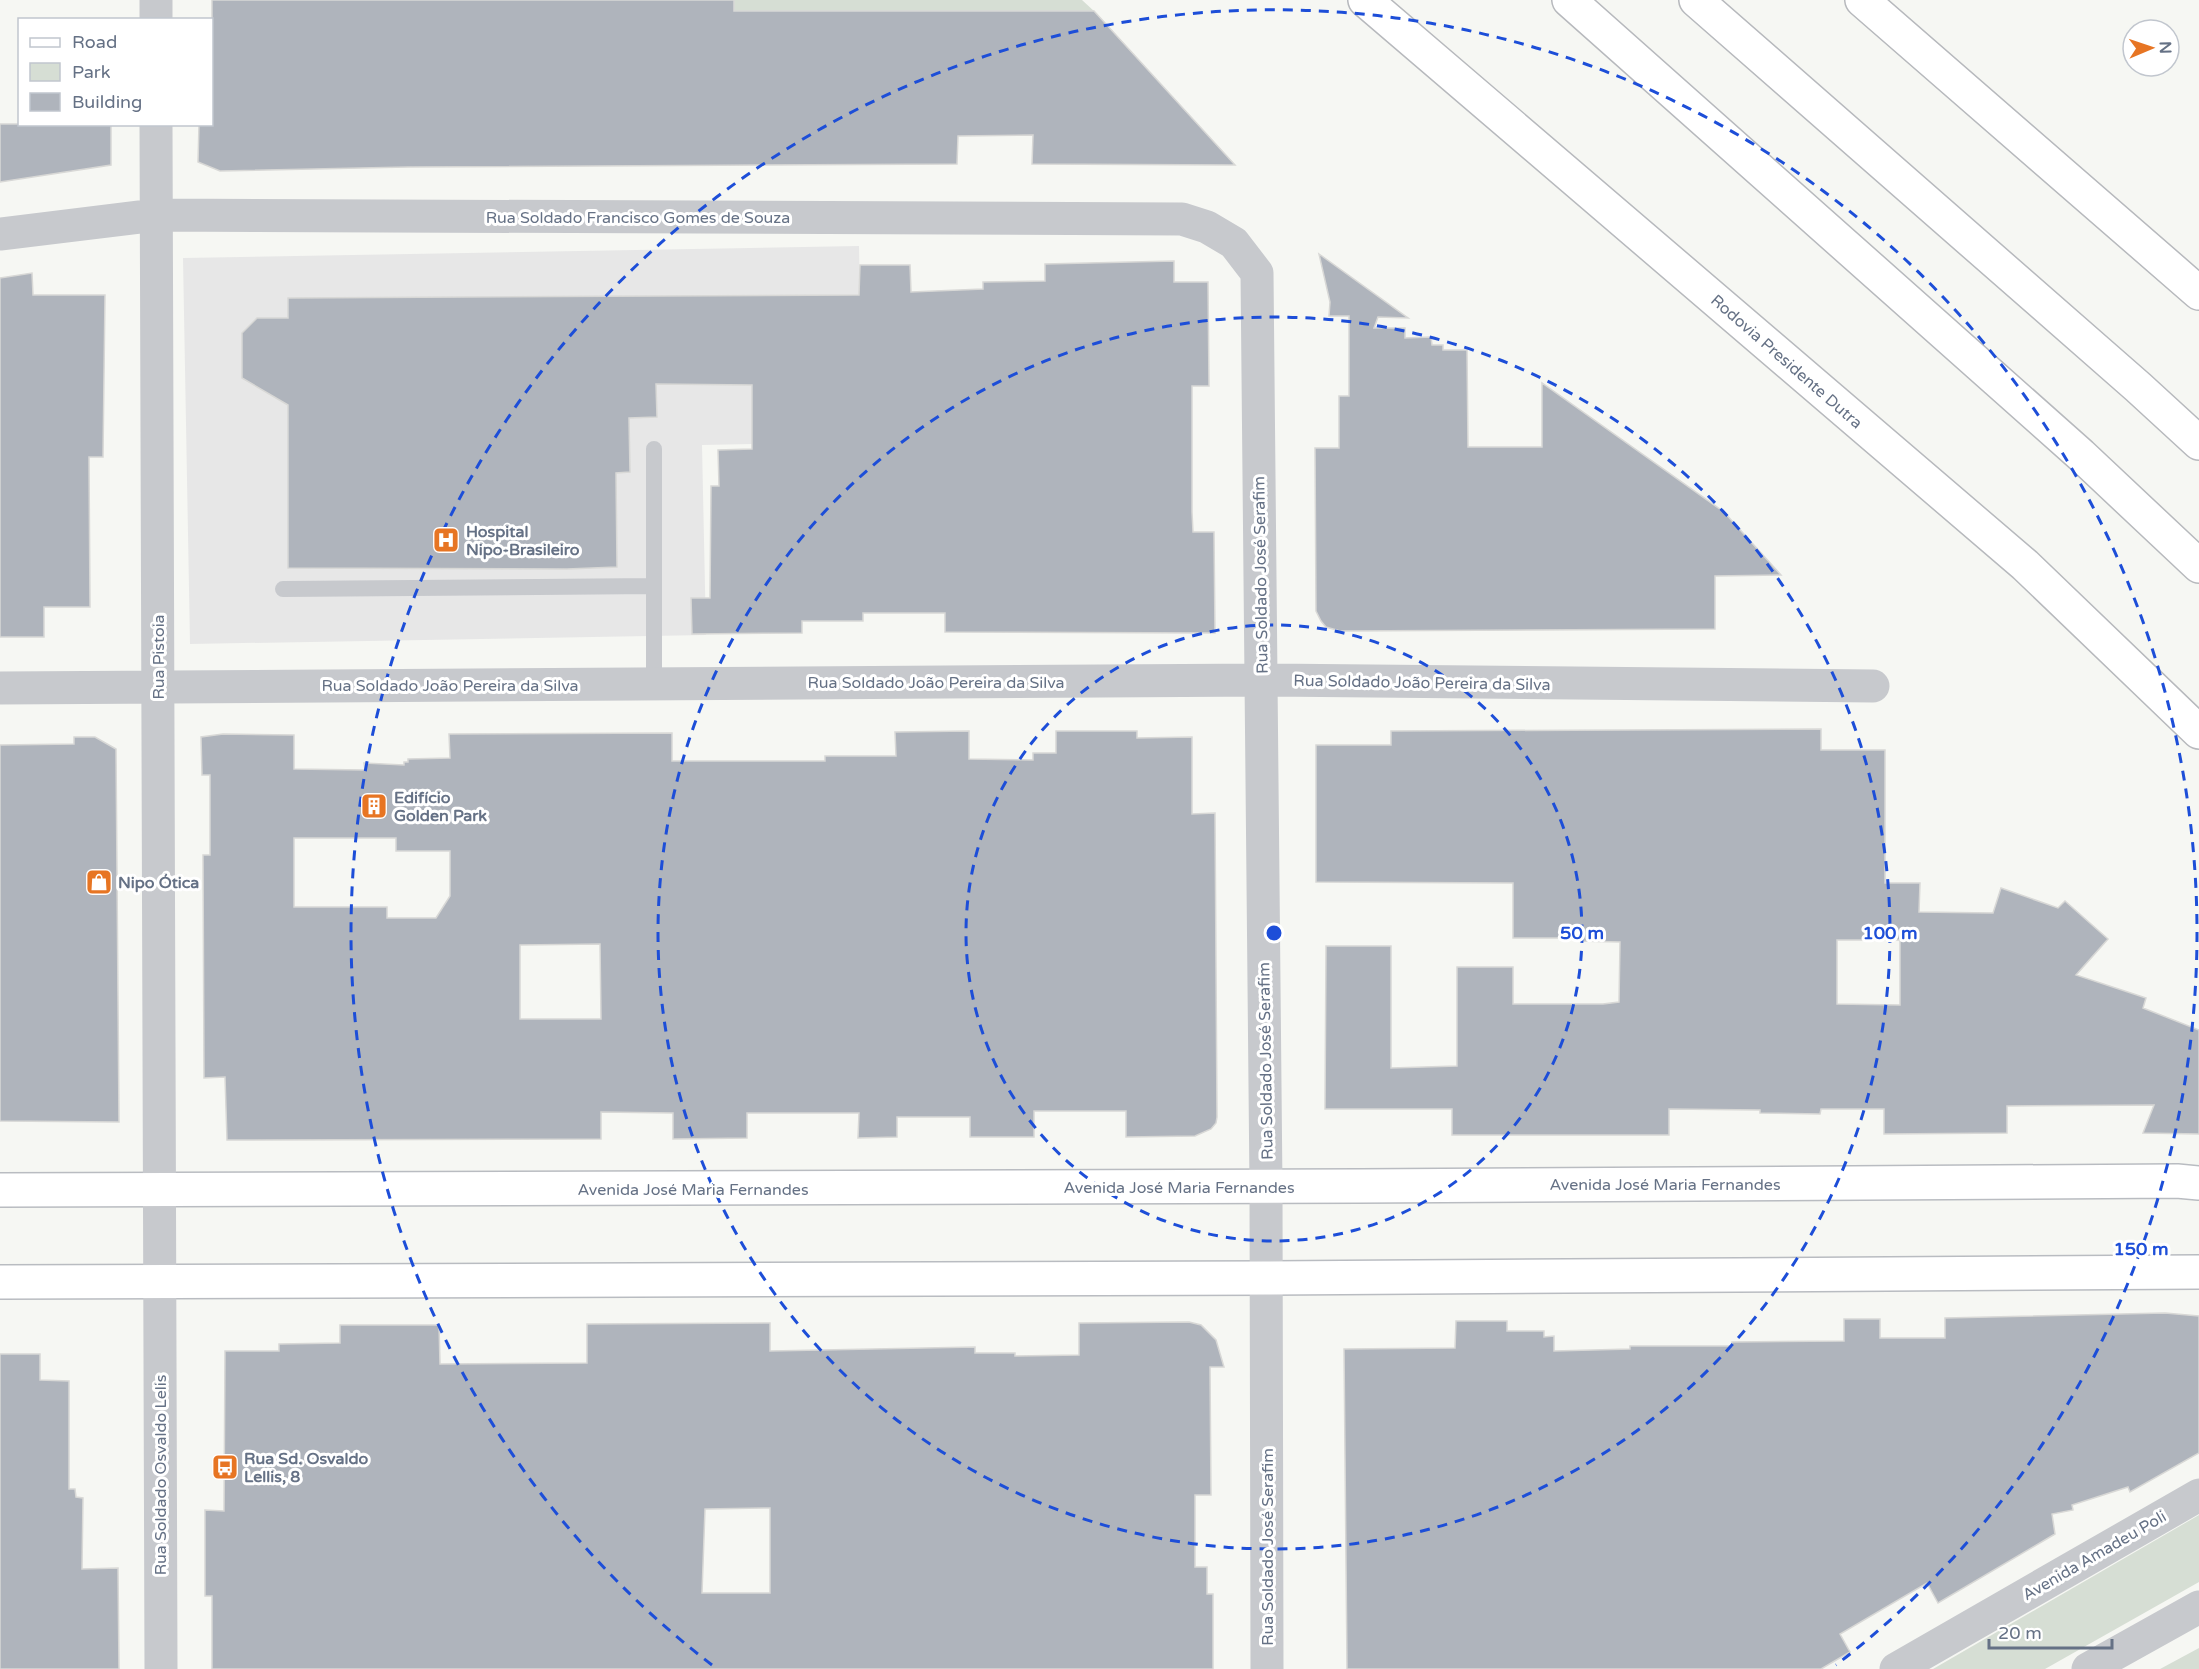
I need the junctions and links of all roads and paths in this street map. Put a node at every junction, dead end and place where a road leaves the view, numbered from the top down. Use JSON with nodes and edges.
{"nodes":[{"id":1,"x":156,"y":0,"type":"edge"},
{"id":2,"x":1365,"y":0,"type":"edge"},
{"id":3,"x":1569,"y":0,"type":"edge"},
{"id":4,"x":1696,"y":0,"type":"edge"},
{"id":5,"x":1862,"y":0,"type":"edge"},
{"id":6,"x":156,"y":18,"type":"edge"},
{"id":7,"x":156,"y":126,"type":"edge"},
{"id":8,"x":156,"y":215,"type":"junction"},
{"id":9,"x":0,"y":234,"type":"edge"},
{"id":10,"x":1257,"y":273,"type":"joint"},
{"id":11,"x":2199,"y":293,"type":"edge"},
{"id":12,"x":2199,"y":443,"type":"edge"},
{"id":13,"x":654,"y":449,"type":"dead end"},
{"id":14,"x":2199,"y":566,"type":"edge"},
{"id":15,"x":654,"y":586,"type":"junction"},
{"id":16,"x":283,"y":589,"type":"dead end"},
{"id":17,"x":1261,"y":680,"type":"junction"},
{"id":18,"x":654,"y":684,"type":"junction"},
{"id":19,"x":1873,"y":686,"type":"dead end"},
{"id":20,"x":159,"y":687,"type":"junction"},
{"id":21,"x":0,"y":688,"type":"edge"},
{"id":22,"x":2199,"y":732,"type":"edge"},
{"id":23,"x":2199,"y":1183,"type":"edge"},
{"id":24,"x":1266,"y":1186,"type":"junction"},
{"id":25,"x":0,"y":1190,"type":"edge"},
{"id":26,"x":159,"y":1190,"type":"junction"},
{"id":27,"x":2199,"y":1272,"type":"edge"},
{"id":28,"x":1266,"y":1278,"type":"junction"},
{"id":29,"x":0,"y":1282,"type":"edge"},
{"id":30,"x":159,"y":1282,"type":"junction"},
{"id":31,"x":2199,"y":1494,"type":"edge"},
{"id":32,"x":2199,"y":1606,"type":"edge"},
{"id":33,"x":161,"y":1669,"type":"edge"},
{"id":34,"x":1267,"y":1669,"type":"edge"},
{"id":35,"x":1896,"y":1669,"type":"edge"},
{"id":36,"x":2088,"y":1669,"type":"edge"}],
"edges":[{"from":1,"to":6,"type":"street"},
{"from":2,"to":22,"type":"main road","name":"Rodovia Presidente Dutra"},
{"from":3,"to":14,"type":"main road"},
{"from":4,"to":12,"type":"main road"},
{"from":5,"to":11,"type":"main road"},
{"from":7,"to":8,"type":"street","name":"Rua Pistoia"},
{"from":8,"to":9,"type":"street","name":"Rua Soldado Francisco Gomes de Souza"},
{"from":8,"to":10,"type":"street","name":"Rua Soldado Francisco Gomes de Souza"},
{"from":8,"to":20,"type":"street","name":"Rua Pistoia"},
{"from":10,"to":17,"type":"street","name":"Rua Soldado José Serafim"},
{"from":13,"to":15,"type":"lane"},
{"from":15,"to":16,"type":"lane"},
{"from":15,"to":18,"type":"lane"},
{"from":17,"to":18,"type":"street","name":"Rua Soldado João Pereira da Silva"},
{"from":17,"to":19,"type":"street","name":"Rua Soldado João Pereira da Silva"},
{"from":17,"to":24,"type":"street","name":"Rua Soldado José Serafim"},
{"from":18,"to":20,"type":"street","name":"Rua Soldado João Pereira da Silva"},
{"from":20,"to":21,"type":"street","name":"Rua Soldado João Pereira da Silva"},
{"from":20,"to":26,"type":"street","name":"Rua Pistoia"},
{"from":23,"to":24,"type":"main road","name":"Avenida José Maria Fernandes"},
{"from":24,"to":26,"type":"main road","name":"Avenida José Maria Fernandes"},
{"from":24,"to":28,"type":"street","name":"Rua Soldado José Serafim"},
{"from":25,"to":26,"type":"main road","name":"Avenida José Maria Fernandes"},
{"from":26,"to":30,"type":"street"},
{"from":27,"to":28,"type":"main road"},
{"from":28,"to":30,"type":"main road"},
{"from":28,"to":34,"type":"street","name":"Rua Soldado José Serafim"},
{"from":29,"to":30,"type":"main road"},
{"from":30,"to":33,"type":"street","name":"Rua Soldado Osvaldo Lelis"},
{"from":31,"to":35,"type":"street","name":"Avenida Amadeu Poli"},
{"from":32,"to":36,"type":"street"}]}
